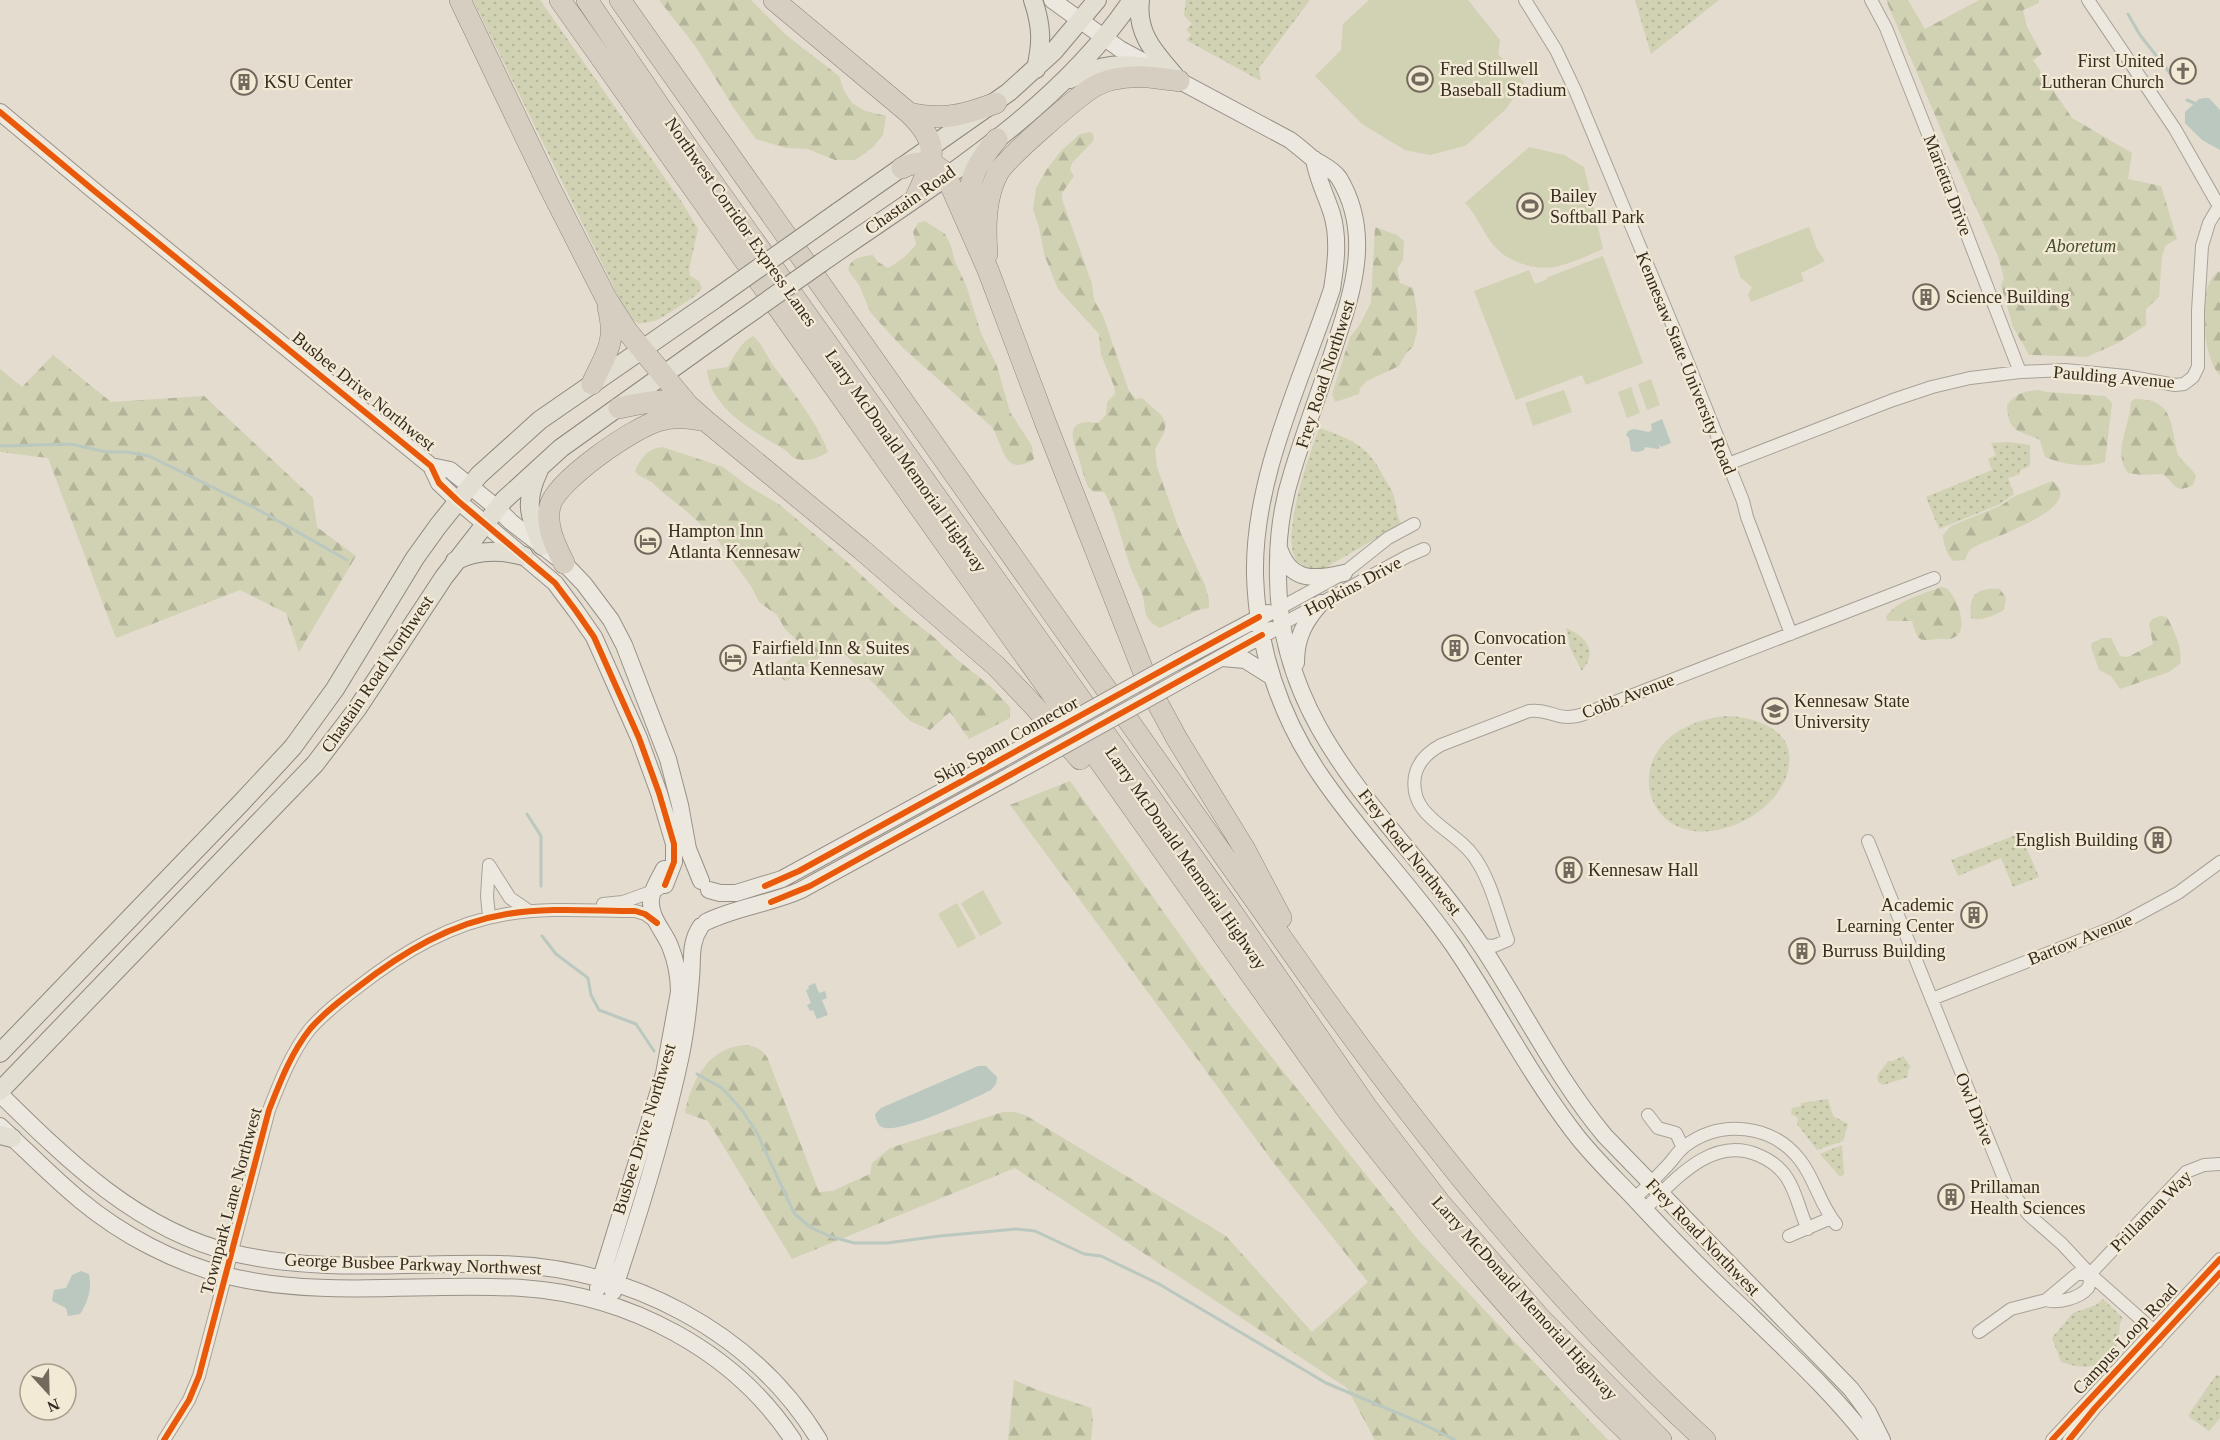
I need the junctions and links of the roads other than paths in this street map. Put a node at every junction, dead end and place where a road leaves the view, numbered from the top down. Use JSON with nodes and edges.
{"nodes":[{"id":1,"x":460,"y":0,"type":"edge"},
{"id":2,"x":560,"y":0,"type":"edge"},
{"id":3,"x":587,"y":0,"type":"edge"},
{"id":4,"x":620,"y":0,"type":"edge"},
{"id":5,"x":774,"y":0,"type":"edge"},
{"id":6,"x":1033,"y":0,"type":"edge"},
{"id":7,"x":1052,"y":0,"type":"edge"},
{"id":8,"x":1097,"y":0,"type":"edge"},
{"id":9,"x":1132,"y":0,"type":"edge"},
{"id":10,"x":1140,"y":0,"type":"edge"},
{"id":11,"x":1525,"y":0,"type":"edge"},
{"id":12,"x":1871,"y":0,"type":"edge"},
{"id":13,"x":2088,"y":0,"type":"edge"},
{"id":14,"x":1081,"y":21,"type":"junction"},
{"id":15,"x":1103,"y":38,"type":"junction"},
{"id":16,"x":1036,"y":69,"type":"junction"},
{"id":17,"x":1157,"y":69,"type":"junction"},
{"id":18,"x":1179,"y":81,"type":"junction"},
{"id":19,"x":1063,"y":83,"type":"junction"},
{"id":20,"x":996,"y":103,"type":"junction"},
{"id":21,"x":0,"y":112,"type":"edge"},
{"id":22,"x":909,"y":113,"type":"junction"},
{"id":23,"x":997,"y":139,"type":"junction"},
{"id":24,"x":1314,"y":159,"type":"junction"},
{"id":25,"x":936,"y":162,"type":"junction"},
{"id":26,"x":902,"y":168,"type":"joint"},
{"id":27,"x":917,"y":195,"type":"joint"},
{"id":28,"x":2219,"y":207,"type":"edge"},
{"id":29,"x":970,"y":225,"type":"junction"},
{"id":30,"x":988,"y":270,"type":"junction"},
{"id":31,"x":606,"y":298,"type":"junction"},
{"id":32,"x":643,"y":349,"type":"junction"},
{"id":33,"x":2020,"y":372,"type":"junction"},
{"id":34,"x":664,"y":374,"type":"junction"},
{"id":35,"x":592,"y":384,"type":"junction"},
{"id":36,"x":688,"y":405,"type":"junction"},
{"id":37,"x":619,"y":408,"type":"junction"},
{"id":38,"x":706,"y":421,"type":"junction"},
{"id":39,"x":1728,"y":464,"type":"junction"},
{"id":40,"x":541,"y":465,"type":"junction"},
{"id":41,"x":431,"y":466,"type":"junction"},
{"id":42,"x":470,"y":486,"type":"junction"},
{"id":43,"x":458,"y":501,"type":"junction"},
{"id":44,"x":497,"y":508,"type":"junction"},
{"id":45,"x":485,"y":523,"type":"junction"},
{"id":46,"x":1414,"y":524,"type":"dead end"},
{"id":47,"x":542,"y":546,"type":"junction"},
{"id":48,"x":1278,"y":548,"type":"junction"},
{"id":49,"x":1424,"y":549,"type":"dead end"},
{"id":50,"x":525,"y":556,"type":"junction"},
{"id":51,"x":455,"y":561,"type":"junction"},
{"id":52,"x":564,"y":563,"type":"junction"},
{"id":53,"x":1344,"y":573,"type":"junction"},
{"id":54,"x":1934,"y":578,"type":"dead end"},
{"id":55,"x":1321,"y":603,"type":"junction"},
{"id":56,"x":1281,"y":616,"type":"junction"},
{"id":57,"x":1259,"y":617,"type":"junction"},
{"id":58,"x":1791,"y":633,"type":"junction"},
{"id":59,"x":1262,"y":636,"type":"junction"},
{"id":60,"x":1217,"y":661,"type":"junction"},
{"id":61,"x":1272,"y":677,"type":"junction"},
{"id":62,"x":1296,"y":679,"type":"junction"},
{"id":63,"x":1145,"y":828,"type":"junction"},
{"id":64,"x":1868,"y":841,"type":"dead end"},
{"id":65,"x":2220,"y":862,"type":"edge"},
{"id":66,"x":702,"y":879,"type":"junction"},
{"id":67,"x":661,"y":887,"type":"junction"},
{"id":68,"x":747,"y":891,"type":"junction"},
{"id":69,"x":570,"y":910,"type":"junction"},
{"id":70,"x":529,"y":911,"type":"junction"},
{"id":71,"x":489,"y":917,"type":"junction"},
{"id":72,"x":708,"y":921,"type":"junction"},
{"id":73,"x":657,"y":923,"type":"junction"},
{"id":74,"x":1481,"y":945,"type":"junction"},
{"id":75,"x":1322,"y":995,"type":"junction"},
{"id":76,"x":1932,"y":999,"type":"junction"},
{"id":77,"x":0,"y":1053,"type":"edge"},
{"id":78,"x":0,"y":1093,"type":"edge"},
{"id":79,"x":1648,"y":1115,"type":"dead end"},
{"id":80,"x":4,"y":1133,"type":"edge"},
{"id":81,"x":1683,"y":1148,"type":"junction"},
{"id":82,"x":2220,"y":1164,"type":"edge"},
{"id":83,"x":1656,"y":1188,"type":"junction"},
{"id":84,"x":1640,"y":1204,"type":"junction"},
{"id":85,"x":1808,"y":1229,"type":"junction"},
{"id":86,"x":1789,"y":1236,"type":"dead end"},
{"id":87,"x":232,"y":1253,"type":"junction"},
{"id":88,"x":2220,"y":1258,"type":"edge"},
{"id":89,"x":2220,"y":1273,"type":"edge"},
{"id":90,"x":2090,"y":1274,"type":"junction"},
{"id":91,"x":227,"y":1275,"type":"junction"},
{"id":92,"x":608,"y":1280,"type":"junction"},
{"id":93,"x":602,"y":1303,"type":"junction"},
{"id":94,"x":1979,"y":1332,"type":"dead end"},
{"id":95,"x":2155,"y":1336,"type":"junction"},
{"id":96,"x":164,"y":1440,"type":"edge"},
{"id":97,"x":793,"y":1440,"type":"edge"},
{"id":98,"x":819,"y":1440,"type":"edge"},
{"id":99,"x":1636,"y":1440,"type":"edge"},
{"id":100,"x":1661,"y":1440,"type":"edge"},
{"id":101,"x":1705,"y":1440,"type":"edge"},
{"id":102,"x":1869,"y":1440,"type":"edge"},
{"id":103,"x":1881,"y":1440,"type":"edge"},
{"id":104,"x":2052,"y":1440,"type":"edge"},
{"id":105,"x":2069,"y":1440,"type":"edge"}],
"edges":[{"from":1,"to":31,"type":"highway"},
{"from":2,"to":63,"type":"highway","name":"Larry McDonald Memorial Highway"},
{"from":3,"to":100,"type":"highway","name":"Northwest Corridor Express Lanes"},
{"from":4,"to":75,"type":"highway","name":"Larry McDonald Memorial Highway"},
{"from":5,"to":22,"type":"highway"},
{"from":6,"to":16,"type":"main road"},
{"from":7,"to":14,"type":"main road","name":"Frey Road Northwest"},
{"from":8,"to":14,"type":"main road","name":"Chastain Road"},
{"from":9,"to":15,"type":"main road","name":"Chastain Road"},
{"from":10,"to":18,"type":"main road"},
{"from":11,"to":39,"type":"street","name":"Kennesaw State University Road"},
{"from":12,"to":33,"type":"street","name":"Marietta Drive"},
{"from":13,"to":28,"type":"street"},
{"from":14,"to":15,"type":"main road","name":"Frey Road Northwest"},
{"from":14,"to":16,"type":"main road","name":"Chastain Road"},
{"from":15,"to":17,"type":"main road","name":"Frey Road Northwest"},
{"from":15,"to":19,"type":"main road","name":"Chastain Road"},
{"from":16,"to":20,"type":"main road","name":"Chastain Road"},
{"from":17,"to":18,"type":"main road","name":"Frey Road Northwest"},
{"from":17,"to":19,"type":"main road"},
{"from":18,"to":24,"type":"main road","name":"Frey Road Northwest"},
{"from":18,"to":30,"type":"highway"},
{"from":19,"to":23,"type":"main road","name":"Chastain Road"},
{"from":20,"to":22,"type":"highway"},
{"from":20,"to":25,"type":"main road","name":"Chastain Road"},
{"from":21,"to":41,"type":"main road","name":"Busbee Drive Northwest"},
{"from":22,"to":25,"type":"highway"},
{"from":23,"to":25,"type":"main road","name":"Chastain Road"},
{"from":23,"to":29,"type":"highway"},
{"from":24,"to":48,"type":"main road","name":"Frey Road Northwest"},
{"from":24,"to":57,"type":"main road","name":"Frey Road Northwest"},
{"from":25,"to":26,"type":"highway"},
{"from":25,"to":27,"type":"highway"},
{"from":25,"to":29,"type":"highway"},
{"from":26,"to":32,"type":"main road","name":"Chastain Road","bridge":true},
{"from":27,"to":34,"type":"main road","name":"Chastain Road","bridge":true},
{"from":28,"to":33,"type":"street","name":"Paulding Avenue"},
{"from":29,"to":30,"type":"highway"},
{"from":30,"to":75,"type":"highway"},
{"from":31,"to":32,"type":"highway"},
{"from":31,"to":35,"type":"highway"},
{"from":32,"to":34,"type":"highway"},
{"from":32,"to":35,"type":"main road","name":"Chastain Road Northwest"},
{"from":33,"to":39,"type":"street","name":"Paulding Avenue"},
{"from":34,"to":36,"type":"highway"},
{"from":34,"to":37,"type":"main road","name":"Chastain Road Northwest"},
{"from":35,"to":42,"type":"main road","name":"Chastain Road Northwest"},
{"from":36,"to":37,"type":"highway"},
{"from":36,"to":38,"type":"highway"},
{"from":37,"to":40,"type":"main road","name":"Chastain Road Northwest"},
{"from":38,"to":52,"type":"highway"},
{"from":38,"to":63,"type":"highway"},
{"from":39,"to":58,"type":"street","name":"Kennesaw State University Road"},
{"from":40,"to":44,"type":"main road","name":"Chastain Road Northwest"},
{"from":40,"to":47,"type":"main road"},
{"from":41,"to":42,"type":"main road","name":"Busbee Drive Northwest"},
{"from":41,"to":43,"type":"main road","name":"Busbee Drive Northwest"},
{"from":42,"to":43,"type":"main road","name":"Chastain Road Northwest"},
{"from":42,"to":44,"type":"main road","name":"Busbee Drive Northwest"},
{"from":43,"to":45,"type":"main road","name":"Busbee Drive Northwest"},
{"from":43,"to":77,"type":"main road","name":"Chastain Road Northwest"},
{"from":44,"to":45,"type":"main road","name":"Chastain Road Northwest"},
{"from":44,"to":47,"type":"main road","name":"Busbee Drive Northwest"},
{"from":45,"to":50,"type":"main road","name":"Busbee Drive Northwest"},
{"from":45,"to":51,"type":"main road","name":"Chastain Road Northwest"},
{"from":46,"to":53,"type":"street","name":"Hopkins Drive"},
{"from":47,"to":52,"type":"main road","name":"Busbee Drive Northwest"},
{"from":48,"to":53,"type":"main road"},
{"from":48,"to":56,"type":"main road","name":"Frey Road Northwest"},
{"from":49,"to":55,"type":"street","name":"Hopkins Drive"},
{"from":50,"to":51,"type":"main road"},
{"from":50,"to":67,"type":"main road","name":"Busbee Drive Northwest"},
{"from":51,"to":78,"type":"main road","name":"Chastain Road Northwest"},
{"from":52,"to":66,"type":"main road","name":"Busbee Drive Northwest"},
{"from":53,"to":56,"type":"street","name":"Hopkins Drive"},
{"from":54,"to":58,"type":"street","name":"Cobb Avenue"},
{"from":55,"to":56,"type":"street","name":"Hopkins Drive"},
{"from":55,"to":62,"type":"main road"},
{"from":56,"to":57,"type":"main road","name":"Skip Spann Connector"},
{"from":56,"to":59,"type":"main road","name":"Skip Spann Connector"},
{"from":56,"to":62,"type":"main road","name":"Frey Road Northwest"},
{"from":57,"to":59,"type":"main road","name":"Frey Road Northwest"},
{"from":57,"to":68,"type":"main road","name":"Skip Spann Connector","bridge":true},
{"from":58,"to":74,"type":"street","name":"Cobb Avenue"},
{"from":59,"to":60,"type":"main road","name":"Skip Spann Connector"},
{"from":59,"to":61,"type":"main road","name":"Frey Road Northwest"},
{"from":60,"to":61,"type":"main road"},
{"from":60,"to":72,"type":"main road","name":"Skip Spann Connector","bridge":true},
{"from":61,"to":84,"type":"main road","name":"Frey Road Northwest"},
{"from":62,"to":74,"type":"main road","name":"Frey Road Northwest"},
{"from":63,"to":99,"type":"highway","name":"Larry McDonald Memorial Highway"},
{"from":64,"to":76,"type":"street","name":"Owl Drive"},
{"from":65,"to":76,"type":"street","name":"Bartow Avenue"},
{"from":66,"to":67,"type":"main road"},
{"from":66,"to":68,"type":"main road"},
{"from":66,"to":68,"type":"main road","name":"Skip Spann Connector"},
{"from":66,"to":72,"type":"main road"},
{"from":67,"to":69,"type":"street","name":"Townpark Lane Northwest"},
{"from":67,"to":72,"type":"main road"},
{"from":67,"to":73,"type":"main road"},
{"from":69,"to":70,"type":"street","name":"Townpark Lane Northwest"},
{"from":69,"to":73,"type":"street","name":"Townpark Lane Northwest"},
{"from":70,"to":71,"type":"street","name":"Townpark Lane Northwest"},
{"from":70,"to":71,"type":"street"},
{"from":71,"to":87,"type":"street","name":"Townpark Lane Northwest"},
{"from":72,"to":92,"type":"main road","name":"Busbee Drive Northwest"},
{"from":73,"to":92,"type":"main road","name":"Busbee Drive Northwest"},
{"from":74,"to":83,"type":"main road","name":"Frey Road Northwest"},
{"from":75,"to":101,"type":"highway","name":"Larry McDonald Memorial Highway"},
{"from":76,"to":90,"type":"street","name":"Owl Drive"},
{"from":78,"to":87,"type":"main road","name":"George Busbee Parkway Northwest"},
{"from":79,"to":81,"type":"street"},
{"from":80,"to":91,"type":"main road","name":"George Busbee Parkway Northwest"},
{"from":81,"to":83,"type":"street"},
{"from":81,"to":85,"type":"street"},
{"from":82,"to":90,"type":"street","name":"Prillaman Way"},
{"from":83,"to":84,"type":"street"},
{"from":83,"to":85,"type":"street"},
{"from":83,"to":103,"type":"main road","name":"Frey Road Northwest"},
{"from":84,"to":102,"type":"main road","name":"Frey Road Northwest"},
{"from":85,"to":86,"type":"street"},
{"from":87,"to":91,"type":"street","name":"Townpark Lane Northwest"},
{"from":87,"to":92,"type":"main road","name":"George Busbee Parkway Northwest"},
{"from":88,"to":95,"type":"street","name":"Campus Loop Road"},
{"from":89,"to":95,"type":"street","name":"Campus Loop Road"},
{"from":90,"to":94,"type":"street","name":"Prillaman Way"},
{"from":90,"to":95,"type":"street","name":"Owl Drive"},
{"from":91,"to":93,"type":"main road","name":"George Busbee Parkway Northwest"},
{"from":91,"to":96,"type":"street","name":"Townpark Lane Northwest"},
{"from":92,"to":93,"type":"main road","name":"Busbee Drive Northwest"},
{"from":92,"to":98,"type":"main road","name":"George Busbee Parkway Northwest"},
{"from":93,"to":97,"type":"main road","name":"George Busbee Parkway Northwest"},
{"from":95,"to":104,"type":"street","name":"Campus Loop Road"},
{"from":95,"to":105,"type":"street","name":"Campus Loop Road"}]}
